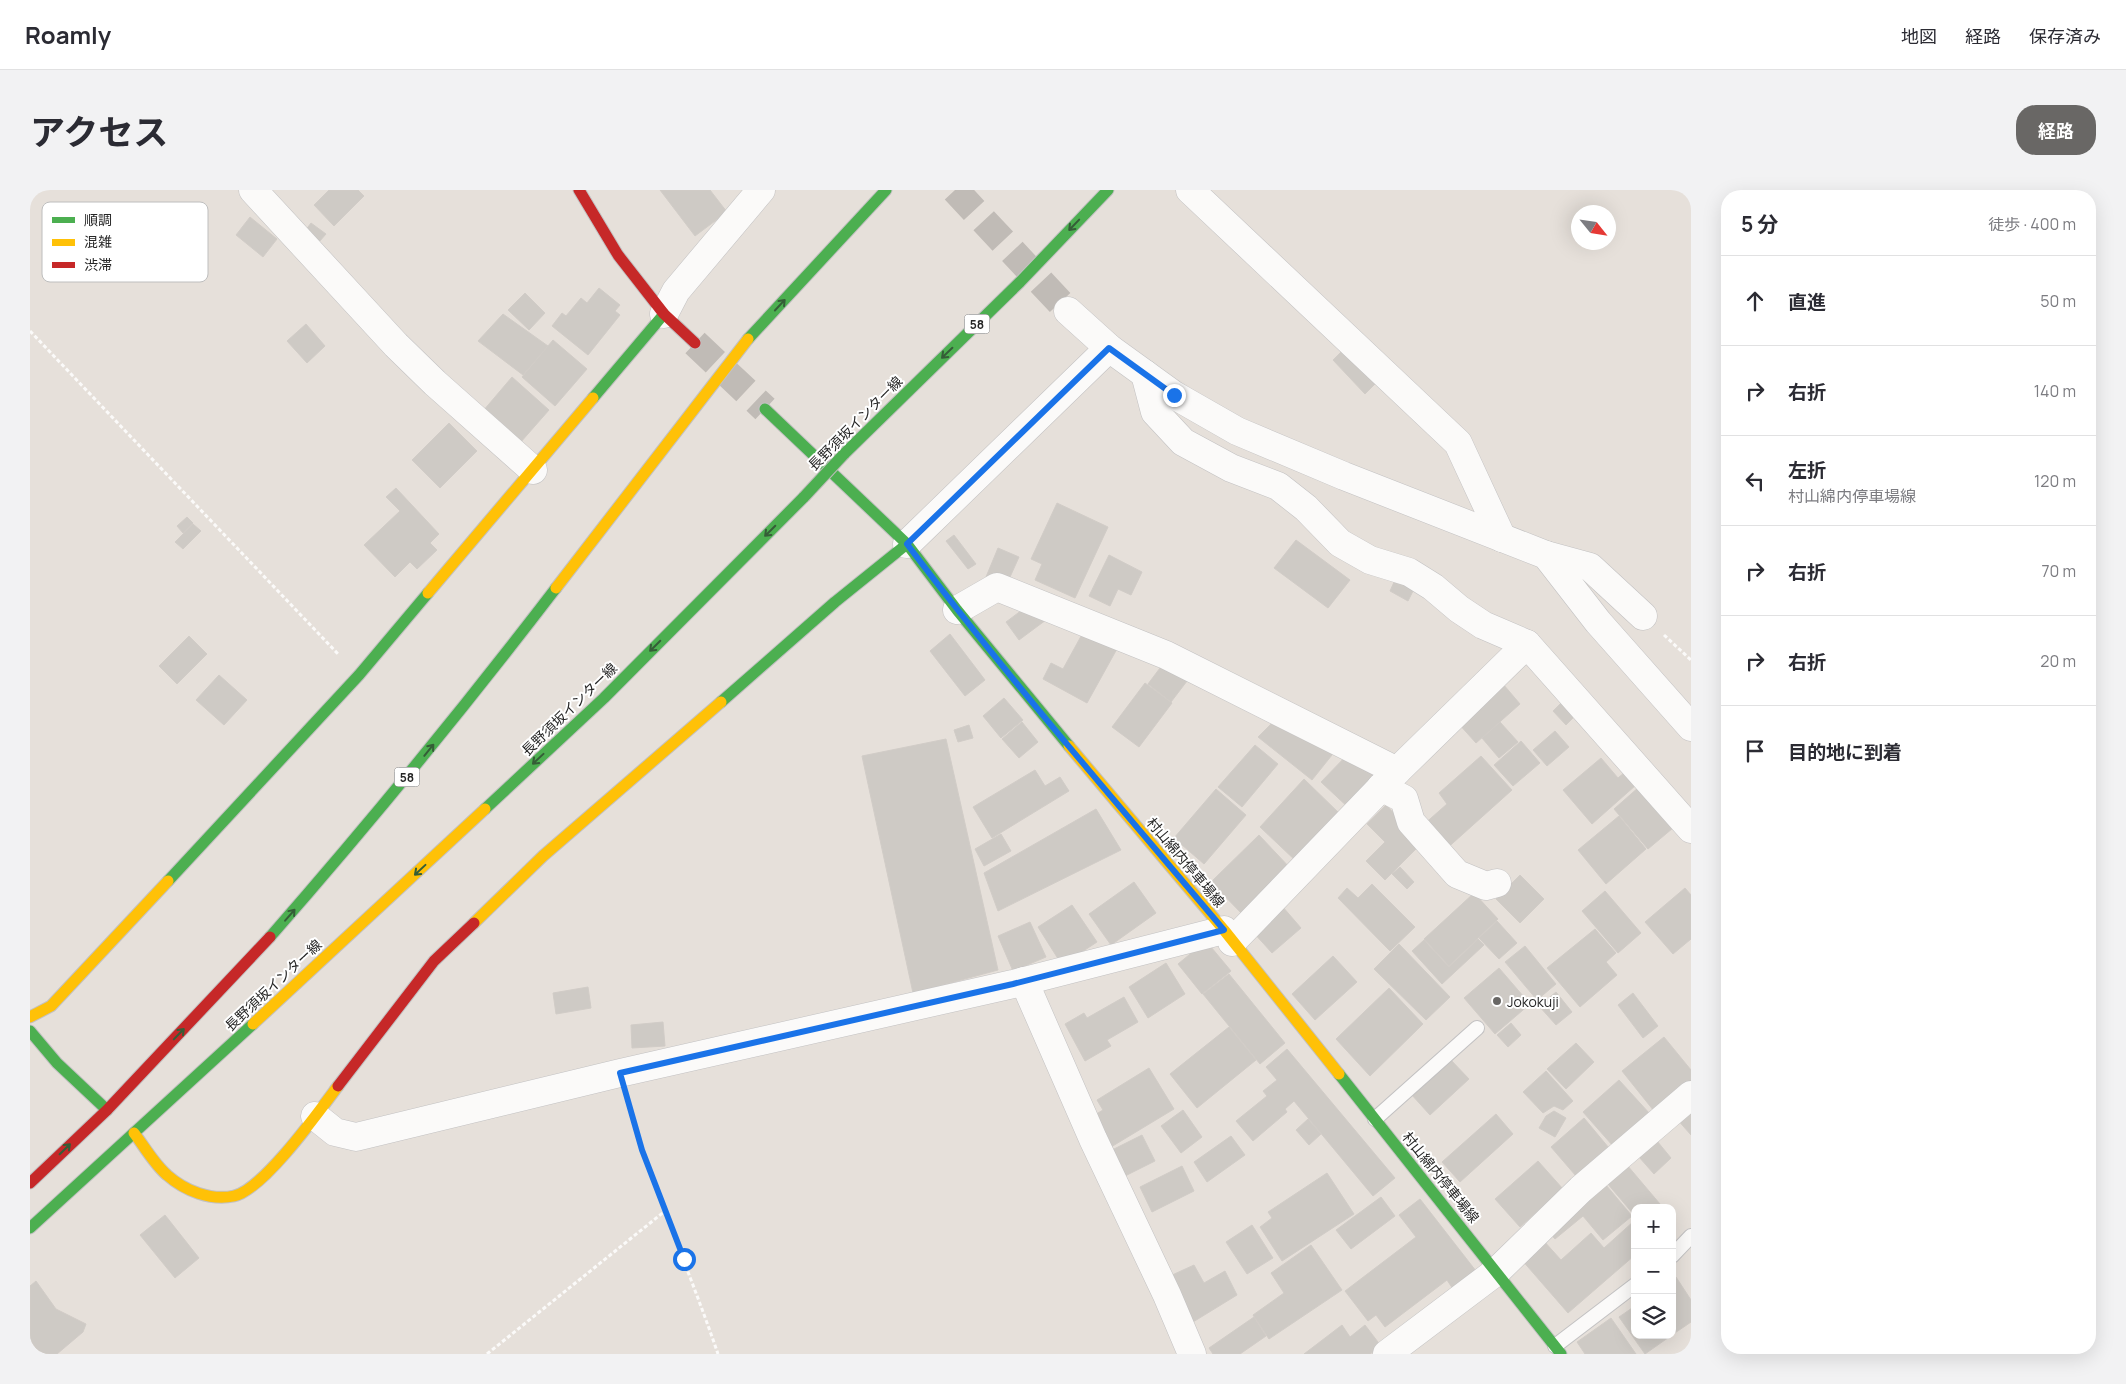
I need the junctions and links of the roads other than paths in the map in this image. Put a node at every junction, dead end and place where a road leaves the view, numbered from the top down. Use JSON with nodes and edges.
{"nodes":[{"id":1,"x":253,"y":190,"type":"edge"},
{"id":2,"x":579,"y":190,"type":"edge"},
{"id":3,"x":761,"y":190,"type":"edge"},
{"id":4,"x":886,"y":190,"type":"edge"},
{"id":5,"x":1108,"y":190,"type":"edge"},
{"id":6,"x":1190,"y":190,"type":"edge"},
{"id":7,"x":1068,"y":311,"type":"tunnel mouth"},
{"id":8,"x":664,"y":314,"type":"junction"},
{"id":9,"x":695,"y":343,"type":"tunnel mouth"},
{"id":10,"x":1109,"y":348,"type":"junction"},
{"id":11,"x":1145,"y":374,"type":"junction"},
{"id":12,"x":765,"y":409,"type":"tunnel mouth"},
{"id":13,"x":533,"y":470,"type":"junction"},
{"id":14,"x":1502,"y":538,"type":"junction"},
{"id":15,"x":907,"y":544,"type":"junction"},
{"id":16,"x":1546,"y":555,"type":"junction"},
{"id":17,"x":957,"y":610,"type":"junction"},
{"id":18,"x":1644,"y":616,"type":"road end"},
{"id":19,"x":1527,"y":644,"type":"junction"},
{"id":20,"x":1691,"y":727,"type":"edge"},
{"id":21,"x":1389,"y":779,"type":"junction"},
{"id":22,"x":1691,"y":829,"type":"edge"},
{"id":23,"x":1497,"y":883,"type":"dead end"},
{"id":24,"x":1228,"y":936,"type":"junction"},
{"id":25,"x":1024,"y":981,"type":"junction"},
{"id":26,"x":30,"y":1018,"type":"edge"},
{"id":27,"x":1477,"y":1028,"type":"dead end"},
{"id":28,"x":30,"y":1031,"type":"edge"},
{"id":29,"x":1691,"y":1095,"type":"edge"},
{"id":30,"x":107,"y":1110,"type":"junction"},
{"id":31,"x":314,"y":1116,"type":"junction"},
{"id":32,"x":1375,"y":1119,"type":"junction"},
{"id":33,"x":134,"y":1134,"type":"junction"},
{"id":34,"x":30,"y":1183,"type":"edge"},
{"id":35,"x":30,"y":1228,"type":"edge"},
{"id":36,"x":1691,"y":1236,"type":"edge"},
{"id":37,"x":1676,"y":1252,"type":"edge"},
{"id":38,"x":1496,"y":1271,"type":"junction"},
{"id":39,"x":1631,"y":1288,"type":"edge"},
{"id":40,"x":1558,"y":1350,"type":"edge"},
{"id":41,"x":1192,"y":1354,"type":"edge"},
{"id":42,"x":1387,"y":1354,"type":"edge"}],
"edges":[{"from":1,"to":13,"type":"street"},
{"from":2,"to":8,"type":"main road"},
{"from":3,"to":8,"type":"street"},
{"from":30,"to":4,"type":"main road","number":"58","one_way":true},
{"from":5,"to":33,"type":"main road","name":"長野須坂インター線","number":"58","one_way":true,"bridge":true},
{"from":6,"to":14,"type":"street"},
{"from":7,"to":10,"type":"street"},
{"from":8,"to":9,"type":"main road"},
{"from":8,"to":13,"type":"main road"},
{"from":10,"to":11,"type":"street"},
{"from":10,"to":15,"type":"street"},
{"from":11,"to":14,"type":"street"},
{"from":11,"to":19,"type":"street"},
{"from":12,"to":15,"type":"main road","name":"村山綿内停車場線"},
{"from":13,"to":26,"type":"main road"},
{"from":14,"to":16,"type":"street"},
{"from":15,"to":17,"type":"main road","name":"村山綿内停車場線"},
{"from":15,"to":31,"type":"main road"},
{"from":16,"to":18,"type":"street"},
{"from":16,"to":20,"type":"street"},
{"from":17,"to":21,"type":"street"},
{"from":17,"to":24,"type":"main road","name":"村山綿内停車場線"},
{"from":19,"to":21,"type":"street"},
{"from":19,"to":22,"type":"street"},
{"from":21,"to":23,"type":"street"},
{"from":21,"to":24,"type":"street"},
{"from":24,"to":25,"type":"street"},
{"from":24,"to":32,"type":"main road","name":"村山綿内停車場線"},
{"from":25,"to":31,"type":"street"},
{"from":25,"to":41,"type":"street"},
{"from":27,"to":32,"type":"lane"},
{"from":28,"to":30,"type":"main road"},
{"from":29,"to":38,"type":"street"},
{"from":34,"to":30,"type":"main road","number":"58","one_way":true},
{"from":31,"to":33,"type":"main road"},
{"from":32,"to":38,"type":"main road","name":"村山綿内停車場線"},
{"from":33,"to":35,"type":"main road","name":"長野須坂インター線","number":"58"},
{"from":36,"to":37,"type":"lane"},
{"from":38,"to":40,"type":"main road","name":"村山綿内停車場線"},
{"from":38,"to":42,"type":"street"},
{"from":39,"to":40,"type":"lane"}]}
